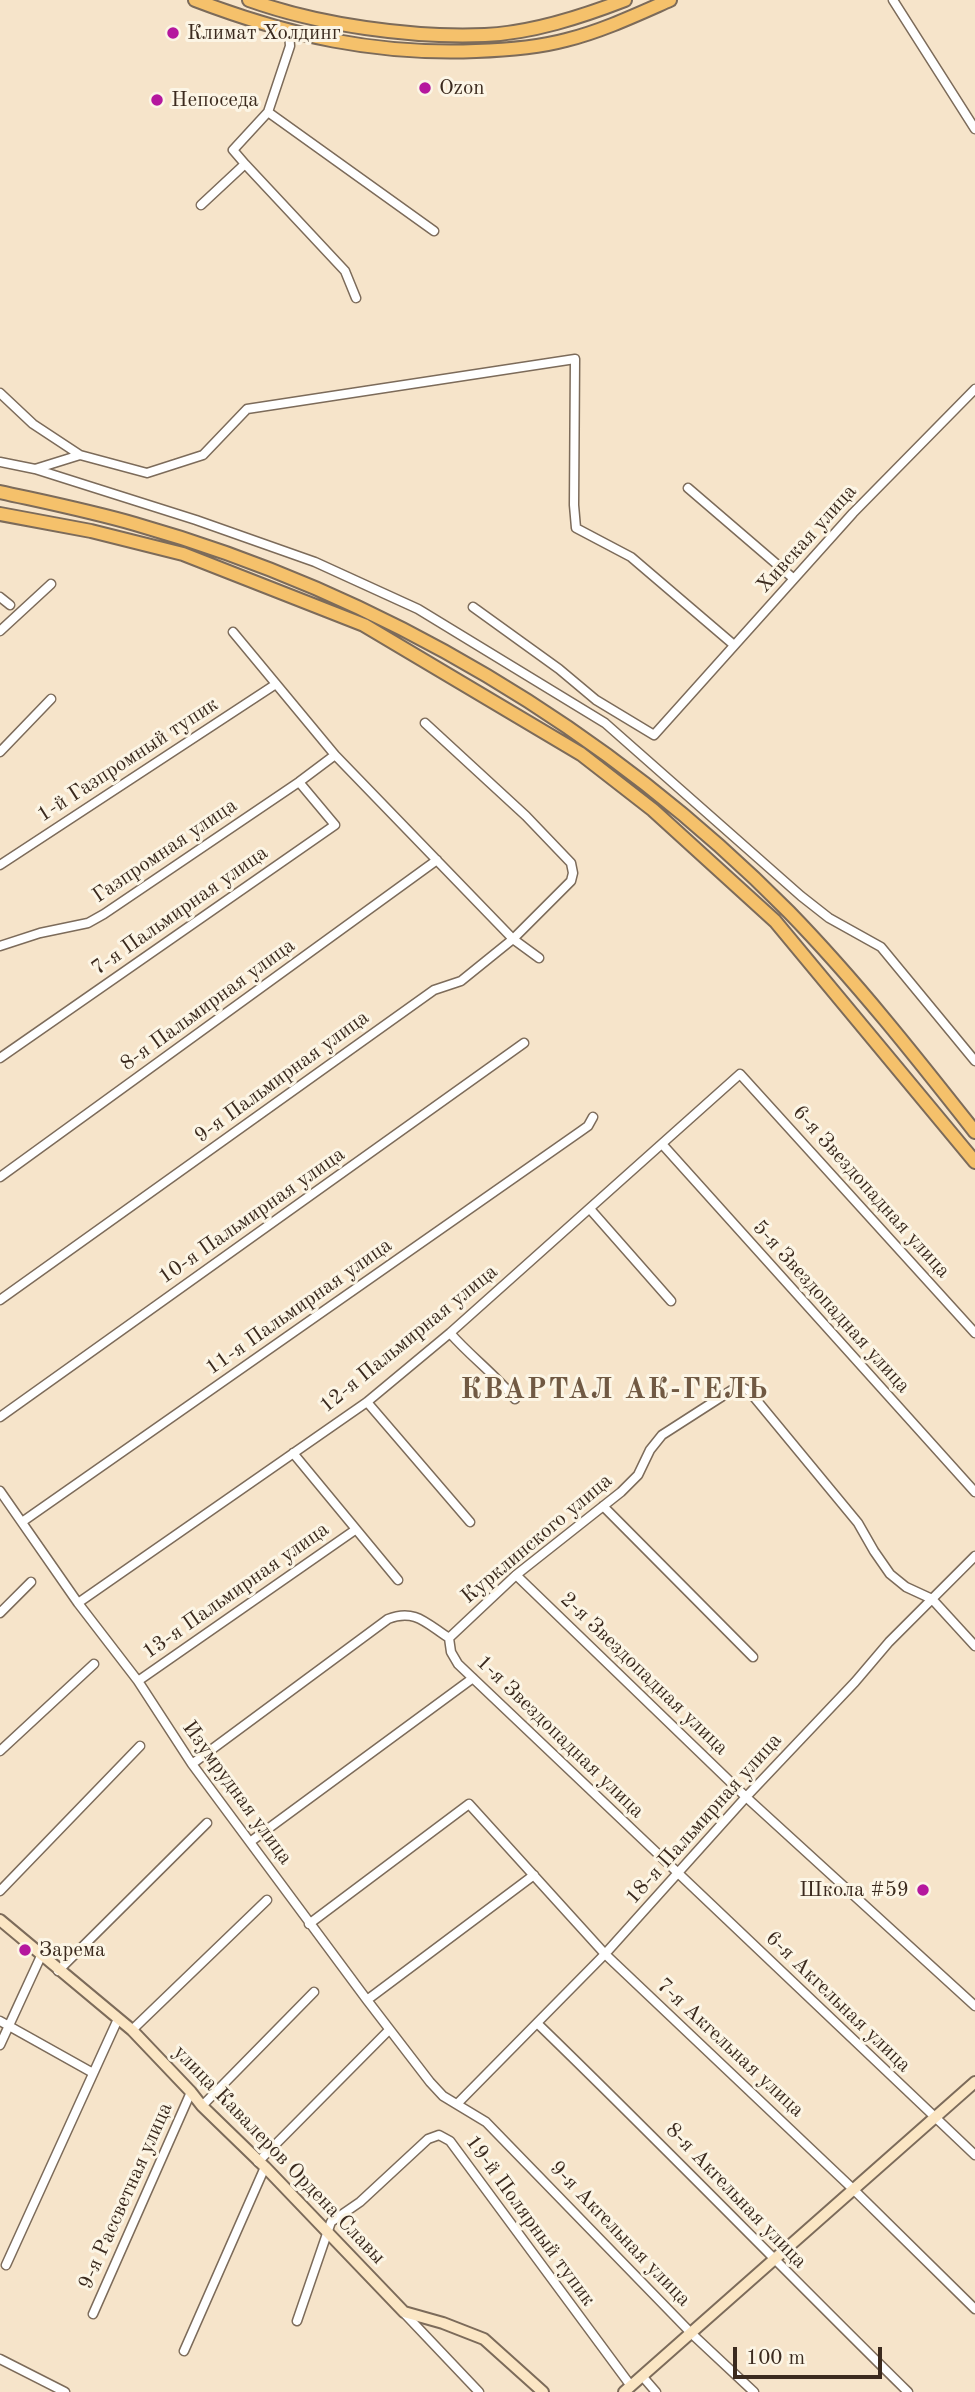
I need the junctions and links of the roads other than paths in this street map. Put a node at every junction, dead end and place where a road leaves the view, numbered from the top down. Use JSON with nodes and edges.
{"nodes":[{"id":1,"x":195,"y":0,"type":"edge"},
{"id":2,"x":249,"y":0,"type":"edge"},
{"id":3,"x":625,"y":0,"type":"edge"},
{"id":4,"x":670,"y":0,"type":"edge"},
{"id":5,"x":892,"y":0,"type":"edge"},
{"id":6,"x":289,"y":32,"type":"junction"},
{"id":7,"x":268,"y":112,"type":"junction"},
{"id":8,"x":975,"y":129,"type":"edge"},
{"id":9,"x":245,"y":164,"type":"junction"},
{"id":10,"x":201,"y":205,"type":"dead end"},
{"id":11,"x":434,"y":231,"type":"dead end"},
{"id":12,"x":356,"y":298,"type":"dead end"},
{"id":13,"x":975,"y":389,"type":"edge"},
{"id":14,"x":0,"y":393,"type":"edge"},
{"id":15,"x":80,"y":455,"type":"junction"},
{"id":16,"x":0,"y":462,"type":"edge"},
{"id":17,"x":35,"y":468,"type":"junction"},
{"id":18,"x":688,"y":488,"type":"dead end"},
{"id":19,"x":0,"y":492,"type":"edge"},
{"id":20,"x":0,"y":514,"type":"edge"},
{"id":21,"x":794,"y":579,"type":"junction"},
{"id":22,"x":51,"y":584,"type":"dead end"},
{"id":23,"x":0,"y":597,"type":"edge"},
{"id":24,"x":9,"y":605,"type":"dead end"},
{"id":25,"x":473,"y":607,"type":"dead end"},
{"id":26,"x":0,"y":631,"type":"edge"},
{"id":27,"x":233,"y":632,"type":"dead end"},
{"id":28,"x":734,"y":645,"type":"junction"},
{"id":29,"x":276,"y":684,"type":"junction"},
{"id":30,"x":51,"y":699,"type":"dead end"},
{"id":31,"x":425,"y":723,"type":"dead end"},
{"id":32,"x":0,"y":752,"type":"edge"},
{"id":33,"x":335,"y":755,"type":"junction"},
{"id":34,"x":299,"y":782,"type":"junction"},
{"id":35,"x":437,"y":860,"type":"junction"},
{"id":36,"x":0,"y":866,"type":"edge"},
{"id":37,"x":513,"y":939,"type":"junction"},
{"id":38,"x":0,"y":946,"type":"edge"},
{"id":39,"x":539,"y":958,"type":"dead end"},
{"id":40,"x":524,"y":1043,"type":"dead end"},
{"id":41,"x":0,"y":1058,"type":"edge"},
{"id":42,"x":975,"y":1061,"type":"edge"},
{"id":43,"x":740,"y":1074,"type":"joint"},
{"id":44,"x":593,"y":1117,"type":"dead end"},
{"id":45,"x":975,"y":1132,"type":"edge"},
{"id":46,"x":662,"y":1144,"type":"junction"},
{"id":47,"x":975,"y":1162,"type":"edge"},
{"id":48,"x":0,"y":1177,"type":"edge"},
{"id":49,"x":590,"y":1209,"type":"junction"},
{"id":50,"x":0,"y":1300,"type":"edge"},
{"id":51,"x":671,"y":1301,"type":"dead end"},
{"id":52,"x":450,"y":1333,"type":"junction"},
{"id":53,"x":975,"y":1333,"type":"edge"},
{"id":54,"x":516,"y":1399,"type":"dead end"},
{"id":55,"x":367,"y":1402,"type":"junction"},
{"id":56,"x":0,"y":1417,"type":"edge"},
{"id":57,"x":293,"y":1454,"type":"junction"},
{"id":58,"x":0,"y":1491,"type":"edge"},
{"id":59,"x":975,"y":1492,"type":"edge"},
{"id":60,"x":603,"y":1506,"type":"junction"},
{"id":61,"x":22,"y":1522,"type":"junction"},
{"id":62,"x":470,"y":1522,"type":"dead end"},
{"id":63,"x":355,"y":1530,"type":"junction"},
{"id":64,"x":975,"y":1556,"type":"edge"},
{"id":65,"x":516,"y":1576,"type":"junction"},
{"id":66,"x":398,"y":1580,"type":"dead end"},
{"id":67,"x":31,"y":1582,"type":"dead end"},
{"id":68,"x":932,"y":1599,"type":"junction"},
{"id":69,"x":78,"y":1603,"type":"junction"},
{"id":70,"x":0,"y":1613,"type":"edge"},
{"id":71,"x":449,"y":1639,"type":"junction"},
{"id":72,"x":975,"y":1646,"type":"edge"},
{"id":73,"x":753,"y":1657,"type":"dead end"},
{"id":74,"x":94,"y":1664,"type":"dead end"},
{"id":75,"x":473,"y":1678,"type":"junction"},
{"id":76,"x":138,"y":1681,"type":"junction"},
{"id":77,"x":140,"y":1746,"type":"dead end"},
{"id":78,"x":0,"y":1751,"type":"edge"},
{"id":79,"x":192,"y":1764,"type":"junction"},
{"id":80,"x":746,"y":1797,"type":"junction"},
{"id":81,"x":207,"y":1823,"type":"dead end"},
{"id":82,"x":250,"y":1842,"type":"junction"},
{"id":83,"x":679,"y":1874,"type":"junction"},
{"id":84,"x":534,"y":1875,"type":"junction"},
{"id":85,"x":0,"y":1891,"type":"edge"},
{"id":86,"x":267,"y":1900,"type":"dead end"},
{"id":87,"x":0,"y":1920,"type":"edge"},
{"id":88,"x":309,"y":1924,"type":"junction"},
{"id":89,"x":605,"y":1954,"type":"junction"},
{"id":90,"x":41,"y":1956,"type":"junction"},
{"id":91,"x":58,"y":1971,"type":"junction"},
{"id":92,"x":314,"y":1992,"type":"dead end"},
{"id":93,"x":367,"y":2000,"type":"junction"},
{"id":94,"x":975,"y":2006,"type":"edge"},
{"id":95,"x":118,"y":2019,"type":"junction"},
{"id":96,"x":0,"y":2021,"type":"edge"},
{"id":97,"x":538,"y":2024,"type":"junction"},
{"id":98,"x":9,"y":2026,"type":"junction"},
{"id":99,"x":132,"y":2030,"type":"junction"},
{"id":100,"x":389,"y":2030,"type":"junction"},
{"id":101,"x":0,"y":2045,"type":"edge"},
{"id":102,"x":93,"y":2073,"type":"junction"},
{"id":103,"x":975,"y":2082,"type":"edge"},
{"id":104,"x":191,"y":2092,"type":"junction"},
{"id":105,"x":457,"y":2104,"type":"junction"},
{"id":106,"x":202,"y":2106,"type":"junction"},
{"id":107,"x":935,"y":2119,"type":"junction"},
{"id":108,"x":975,"y":2155,"type":"edge"},
{"id":109,"x":261,"y":2164,"type":"junction"},
{"id":110,"x":853,"y":2190,"type":"junction"},
{"id":111,"x":327,"y":2234,"type":"junction"},
{"id":112,"x":774,"y":2261,"type":"junction"},
{"id":113,"x":6,"y":2264,"type":"dead end"},
{"id":114,"x":975,"y":2309,"type":"edge"},
{"id":115,"x":404,"y":2312,"type":"junction"},
{"id":116,"x":93,"y":2314,"type":"dead end"},
{"id":117,"x":297,"y":2321,"type":"dead end"},
{"id":118,"x":692,"y":2334,"type":"junction"},
{"id":119,"x":184,"y":2351,"type":"dead end"},
{"id":120,"x":0,"y":2358,"type":"edge"},
{"id":121,"x":643,"y":2377,"type":"junction"},
{"id":122,"x":628,"y":2389,"type":"edge"},
{"id":123,"x":65,"y":2392,"type":"edge"},
{"id":124,"x":479,"y":2392,"type":"edge"},
{"id":125,"x":543,"y":2392,"type":"edge"},
{"id":126,"x":656,"y":2392,"type":"edge"},
{"id":127,"x":754,"y":2392,"type":"edge"},
{"id":128,"x":908,"y":2392,"type":"edge"}],
"edges":[{"from":1,"to":6,"type":"main road"},
{"from":2,"to":3,"type":"main road"},
{"from":4,"to":6,"type":"main road"},
{"from":5,"to":8,"type":"street"},
{"from":6,"to":7,"type":"street"},
{"from":7,"to":9,"type":"street"},
{"from":7,"to":11,"type":"street"},
{"from":9,"to":10,"type":"street"},
{"from":9,"to":12,"type":"street"},
{"from":13,"to":21,"type":"street","name":"Хивская улица"},
{"from":14,"to":15,"type":"street"},
{"from":15,"to":17,"type":"street"},
{"from":15,"to":28,"type":"street"},
{"from":16,"to":17,"type":"street"},
{"from":17,"to":42,"type":"street"},
{"from":18,"to":21,"type":"street"},
{"from":19,"to":45,"type":"main road"},
{"from":20,"to":47,"type":"main road"},
{"from":21,"to":28,"type":"street","name":"Хивская улица"},
{"from":22,"to":26,"type":"street"},
{"from":23,"to":24,"type":"street"},
{"from":25,"to":28,"type":"street","name":"Хивская улица"},
{"from":27,"to":29,"type":"street"},
{"from":29,"to":33,"type":"street"},
{"from":29,"to":36,"type":"street","name":"1-й Газпромный тупик"},
{"from":30,"to":32,"type":"street"},
{"from":31,"to":37,"type":"street","name":"9-я Пальмирная улица"},
{"from":33,"to":34,"type":"street","name":"Газпромная улица"},
{"from":33,"to":35,"type":"street"},
{"from":34,"to":38,"type":"street","name":"Газпромная улица"},
{"from":34,"to":41,"type":"street","name":"7-я Пальмирная улица"},
{"from":35,"to":37,"type":"street"},
{"from":35,"to":48,"type":"street","name":"8-я Пальмирная улица"},
{"from":37,"to":39,"type":"street"},
{"from":37,"to":50,"type":"street","name":"9-я Пальмирная улица"},
{"from":40,"to":56,"type":"street","name":"10-я Пальмирная улица"},
{"from":43,"to":46,"type":"street","name":"12-я Пальмирная улица"},
{"from":43,"to":53,"type":"street","name":"6-я Звездопадная улица"},
{"from":44,"to":61,"type":"street","name":"11-я Пальмирная улица"},
{"from":46,"to":49,"type":"street","name":"12-я Пальмирная улица"},
{"from":46,"to":59,"type":"street","name":"5-я Звездопадная улица"},
{"from":49,"to":51,"type":"street"},
{"from":49,"to":52,"type":"street","name":"12-я Пальмирная улица"},
{"from":52,"to":54,"type":"street"},
{"from":52,"to":55,"type":"street","name":"12-я Пальмирная улица"},
{"from":55,"to":57,"type":"street","name":"12-я Пальмирная улица"},
{"from":55,"to":62,"type":"street"},
{"from":57,"to":63,"type":"street"},
{"from":57,"to":69,"type":"street","name":"12-я Пальмирная улица"},
{"from":58,"to":61,"type":"street","name":"Изумрудная улица"},
{"from":60,"to":65,"type":"street","name":"Курклинского улица"},
{"from":60,"to":68,"type":"street","name":"Курклинского улица"},
{"from":60,"to":73,"type":"street"},
{"from":61,"to":69,"type":"street","name":"Изумрудная улица"},
{"from":63,"to":66,"type":"street"},
{"from":63,"to":76,"type":"street","name":"13-я Пальмирная улица"},
{"from":64,"to":68,"type":"street","name":"18-я Пальмирная улица"},
{"from":65,"to":71,"type":"street","name":"Курклинского улица"},
{"from":65,"to":80,"type":"street","name":"2-я Звездопадная улица"},
{"from":67,"to":70,"type":"street"},
{"from":68,"to":72,"type":"street"},
{"from":68,"to":80,"type":"street","name":"18-я Пальмирная улица"},
{"from":69,"to":76,"type":"street","name":"Изумрудная улица"},
{"from":71,"to":75,"type":"street","name":"1-я Звездопадная улица"},
{"from":71,"to":79,"type":"street","name":"1-я Звездопадная улица"},
{"from":74,"to":78,"type":"street"},
{"from":75,"to":82,"type":"street"},
{"from":75,"to":83,"type":"street","name":"1-я Звездопадная улица"},
{"from":76,"to":79,"type":"street","name":"Изумрудная улица"},
{"from":77,"to":85,"type":"street"},
{"from":79,"to":82,"type":"street","name":"Изумрудная улица"},
{"from":80,"to":83,"type":"street","name":"18-я Пальмирная улица"},
{"from":80,"to":94,"type":"street","name":"2-я Звездопадная улица"},
{"from":81,"to":91,"type":"street"},
{"from":82,"to":88,"type":"street","name":"Изумрудная улица"},
{"from":83,"to":89,"type":"street","name":"18-я Пальмирная улица"},
{"from":83,"to":107,"type":"street","name":"6-я Акгельная улица"},
{"from":84,"to":88,"type":"street","name":"7-я Акгельная улица"},
{"from":84,"to":89,"type":"street","name":"7-я Акгельная улица"},
{"from":84,"to":93,"type":"street"},
{"from":86,"to":99,"type":"street"},
{"from":87,"to":90,"type":"street","name":"улица Кавалеров Ордена Славы"},
{"from":88,"to":93,"type":"street","name":"Изумрудная улица"},
{"from":89,"to":97,"type":"street","name":"18-я Пальмирная улица"},
{"from":89,"to":110,"type":"street","name":"7-я Акгельная улица"},
{"from":90,"to":91,"type":"street","name":"улица Кавалеров Ордена Славы"},
{"from":90,"to":98,"type":"street"},
{"from":91,"to":95,"type":"street","name":"улица Кавалеров Ордена Славы"},
{"from":92,"to":106,"type":"street"},
{"from":93,"to":100,"type":"street","name":"Изумрудная улица"},
{"from":95,"to":99,"type":"street","name":"улица Кавалеров Ордена Славы"},
{"from":95,"to":102,"type":"street"},
{"from":96,"to":98,"type":"street"},
{"from":97,"to":105,"type":"street","name":"18-я Пальмирная улица"},
{"from":97,"to":112,"type":"street","name":"8-я Акгельная улица"},
{"from":98,"to":101,"type":"street"},
{"from":98,"to":102,"type":"street"},
{"from":99,"to":104,"type":"street","name":"улица Кавалеров Ордена Славы"},
{"from":100,"to":105,"type":"street","name":"Изумрудная улица"},
{"from":100,"to":109,"type":"street"},
{"from":102,"to":113,"type":"street"},
{"from":103,"to":107,"type":"street"},
{"from":104,"to":106,"type":"street","name":"улица Кавалеров Ордена Славы"},
{"from":104,"to":116,"type":"street","name":"9-я Рассветная улица"},
{"from":105,"to":118,"type":"street","name":"9-я Акгельная улица"},
{"from":106,"to":109,"type":"street","name":"улица Кавалеров Ордена Славы"},
{"from":107,"to":108,"type":"street","name":"6-я Акгельная улица"},
{"from":107,"to":110,"type":"street"},
{"from":109,"to":111,"type":"street","name":"улица Кавалеров Ордена Славы"},
{"from":109,"to":119,"type":"street"},
{"from":110,"to":112,"type":"street"},
{"from":110,"to":114,"type":"street","name":"7-я Акгельная улица"},
{"from":111,"to":115,"type":"street","name":"улица Кавалеров Ордена Славы"},
{"from":111,"to":117,"type":"street"},
{"from":111,"to":122,"type":"street","name":"19-й Полярный тупик"},
{"from":112,"to":118,"type":"street"},
{"from":112,"to":128,"type":"street","name":"8-я Акгельная улица"},
{"from":115,"to":124,"type":"street"},
{"from":115,"to":125,"type":"street","name":"улица Кавалеров Ордена Славы"},
{"from":118,"to":121,"type":"street"},
{"from":118,"to":127,"type":"street","name":"9-я Акгельная улица"},
{"from":120,"to":123,"type":"street"},
{"from":121,"to":122,"type":"street"},
{"from":121,"to":126,"type":"street"}]}
